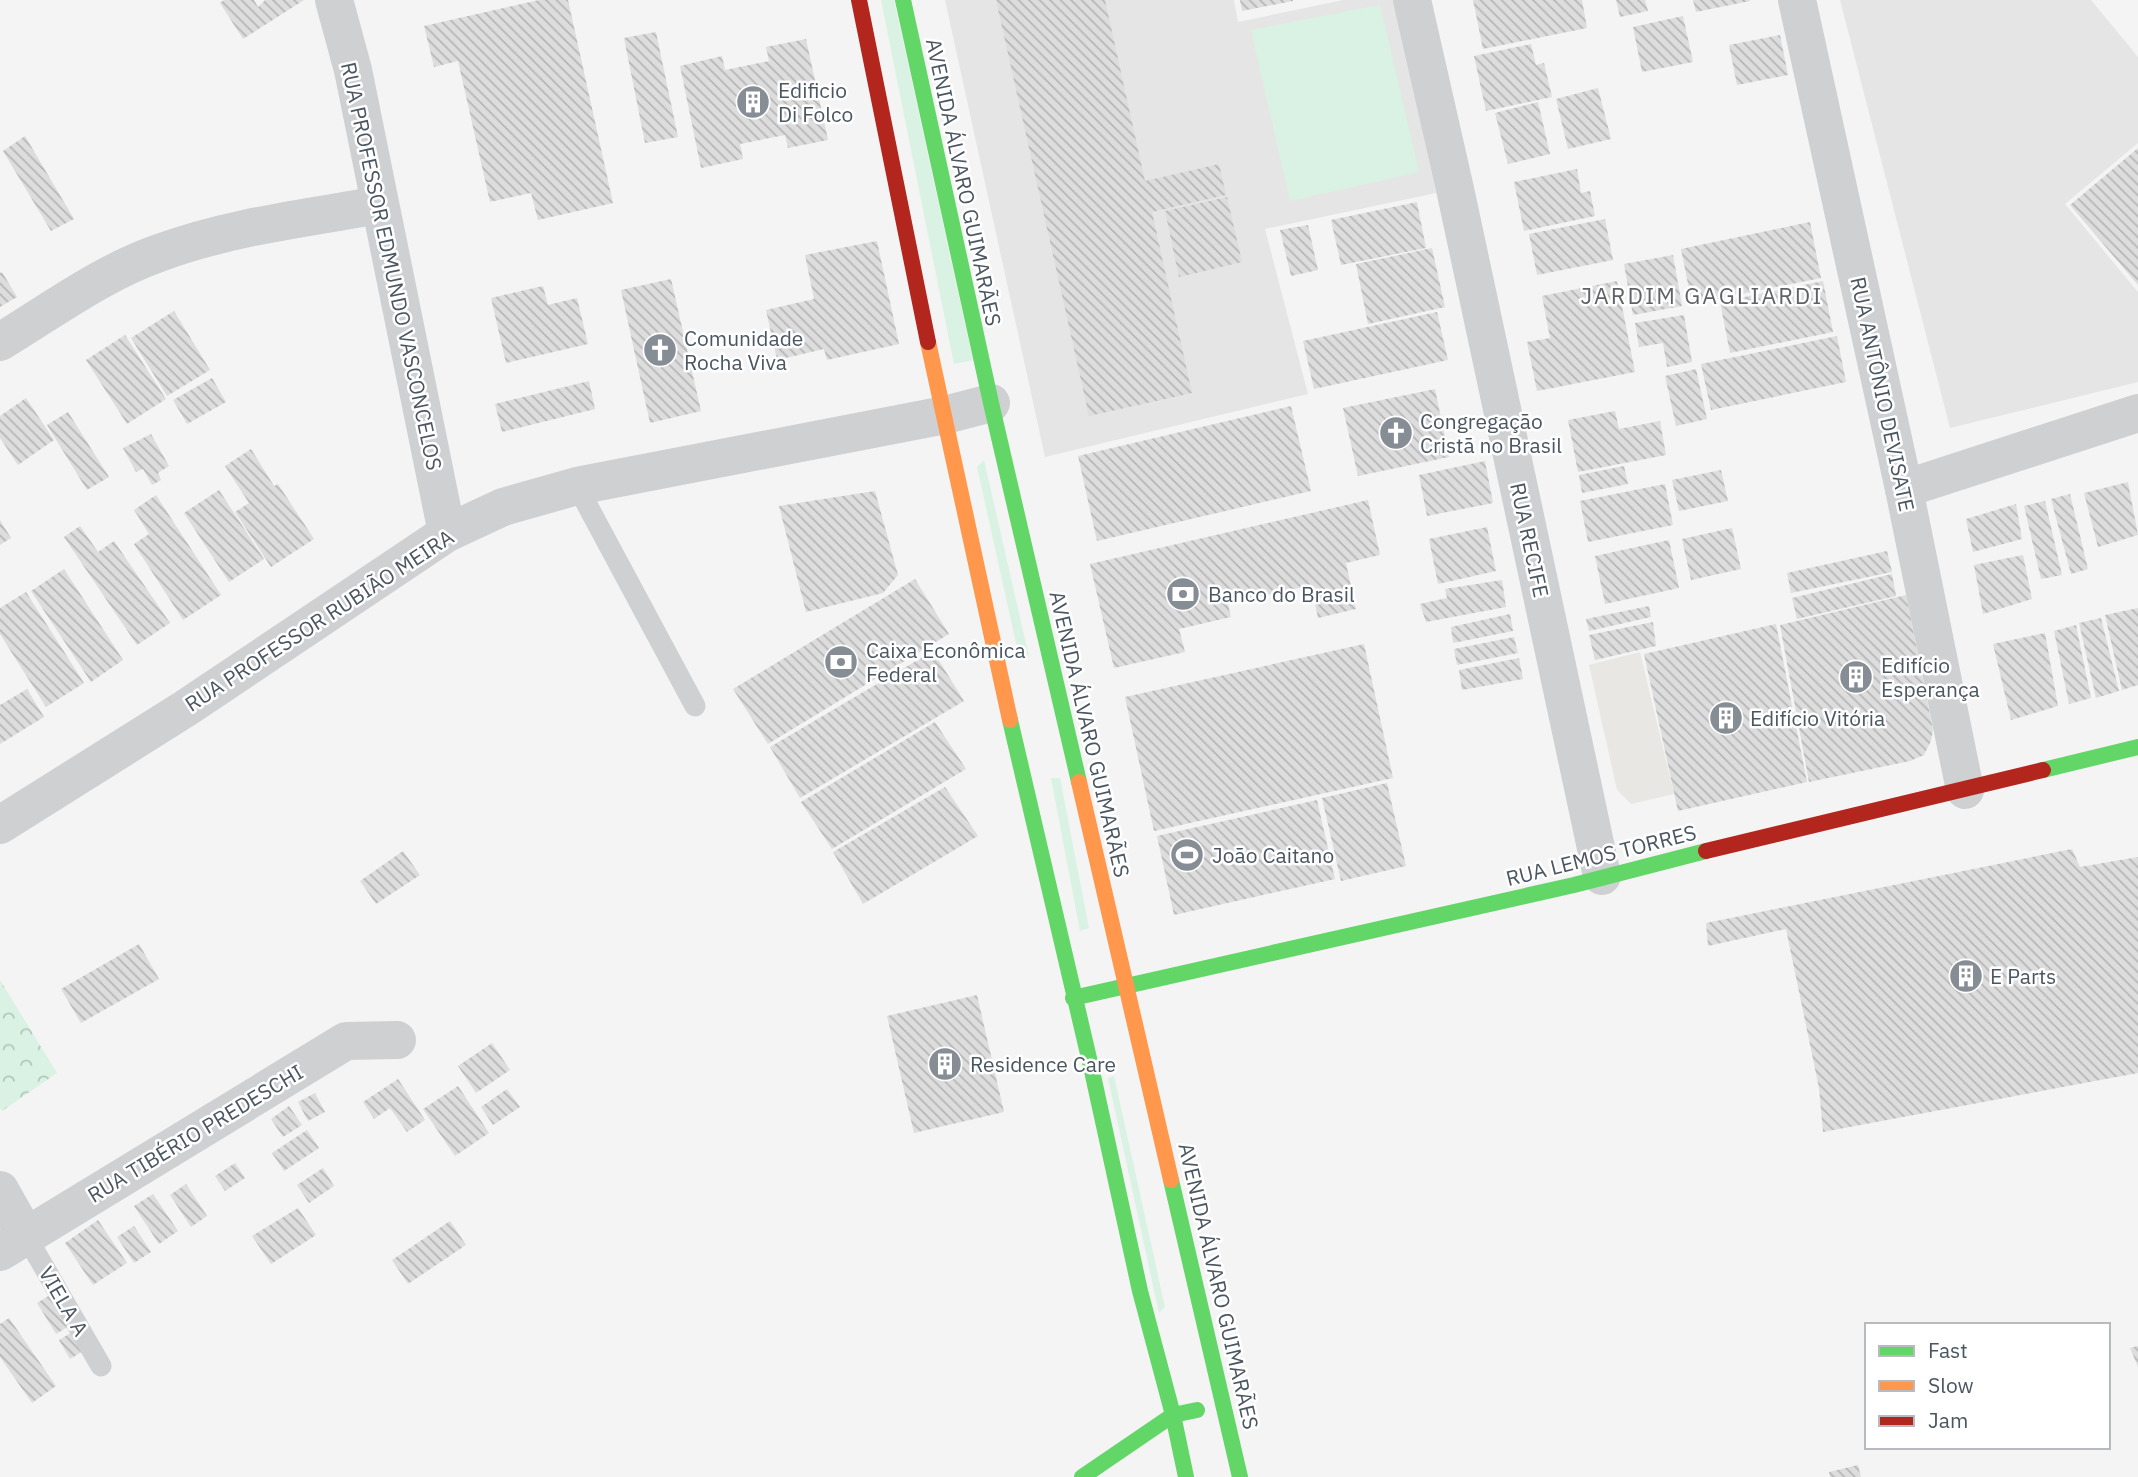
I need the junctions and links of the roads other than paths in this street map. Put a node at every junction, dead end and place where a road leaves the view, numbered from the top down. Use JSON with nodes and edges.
{"nodes":[{"id":1,"x":334,"y":0,"type":"edge"},
{"id":2,"x":859,"y":0,"type":"edge"},
{"id":3,"x":903,"y":0,"type":"edge"},
{"id":4,"x":1412,"y":0,"type":"edge"},
{"id":5,"x":1797,"y":0,"type":"edge"},
{"id":6,"x":379,"y":205,"type":"junction"},
{"id":7,"x":0,"y":342,"type":"edge"},
{"id":8,"x":990,"y":403,"type":"junction"},
{"id":9,"x":2138,"y":413,"type":"edge"},
{"id":10,"x":945,"y":415,"type":"junction"},
{"id":11,"x":577,"y":486,"type":"junction"},
{"id":12,"x":1904,"y":489,"type":"junction"},
{"id":13,"x":447,"y":533,"type":"junction"},
{"id":14,"x":695,"y":706,"type":"dead end"},
{"id":15,"x":2138,"y":747,"type":"edge"},
{"id":16,"x":1965,"y":790,"type":"junction"},
{"id":17,"x":0,"y":825,"type":"edge"},
{"id":18,"x":1602,"y":876,"type":"junction"},
{"id":19,"x":1127,"y":986,"type":"junction"},
{"id":20,"x":1073,"y":998,"type":"junction"},
{"id":21,"x":397,"y":1040,"type":"dead end"},
{"id":22,"x":0,"y":1191,"type":"edge"},
{"id":23,"x":13,"y":1244,"type":"edge"},
{"id":24,"x":101,"y":1366,"type":"dead end"},
{"id":25,"x":1225,"y":1403,"type":"junction"},
{"id":26,"x":1173,"y":1415,"type":"junction"},
{"id":27,"x":1082,"y":1477,"type":"edge"},
{"id":28,"x":1186,"y":1477,"type":"edge"},
{"id":29,"x":1240,"y":1477,"type":"edge"}],
"edges":[{"from":1,"to":6,"type":"street","name":"RUA PROFESSOR EDMUNDO VASCONCELOS"},
{"from":2,"to":10,"type":"street"},
{"from":3,"to":8,"type":"street","name":"AVENIDA ÁLVARO GUIMARÃES"},
{"from":4,"to":18,"type":"street","name":"RUA RECIFE"},
{"from":5,"to":12,"type":"street","name":"RUA ANTÔNIO DEVISATE"},
{"from":6,"to":7,"type":"street"},
{"from":6,"to":13,"type":"street","name":"RUA PROFESSOR EDMUNDO VASCONCELOS"},
{"from":8,"to":10,"type":"street","name":"RUA PROFESSOR RUBIÃO MEIRA"},
{"from":8,"to":19,"type":"street","name":"AVENIDA ÁLVARO GUIMARÃES"},
{"from":9,"to":12,"type":"street"},
{"from":10,"to":11,"type":"street","name":"RUA PROFESSOR RUBIÃO MEIRA"},
{"from":10,"to":20,"type":"street"},
{"from":11,"to":13,"type":"street","name":"RUA PROFESSOR RUBIÃO MEIRA"},
{"from":11,"to":14,"type":"lane"},
{"from":12,"to":16,"type":"street","name":"RUA ANTÔNIO DEVISATE"},
{"from":13,"to":17,"type":"street","name":"RUA PROFESSOR RUBIÃO MEIRA"},
{"from":15,"to":16,"type":"street","name":"RUA LEMOS TORRES"},
{"from":16,"to":18,"type":"street","name":"RUA LEMOS TORRES"},
{"from":18,"to":19,"type":"street","name":"RUA LEMOS TORRES"},
{"from":19,"to":20,"type":"street","name":"RUA LEMOS TORRES"},
{"from":19,"to":25,"type":"street","name":"AVENIDA ÁLVARO GUIMARÃES"},
{"from":20,"to":26,"type":"street"},
{"from":21,"to":23,"type":"street","name":"RUA TIBÉRIO PREDESCHI"},
{"from":22,"to":23,"type":"street"},
{"from":23,"to":24,"type":"lane","name":"VIELA A"},
{"from":25,"to":26,"type":"street"},
{"from":25,"to":29,"type":"street","name":"AVENIDA ÁLVARO GUIMARÃES"},
{"from":26,"to":27,"type":"street"},
{"from":26,"to":28,"type":"street"}]}
